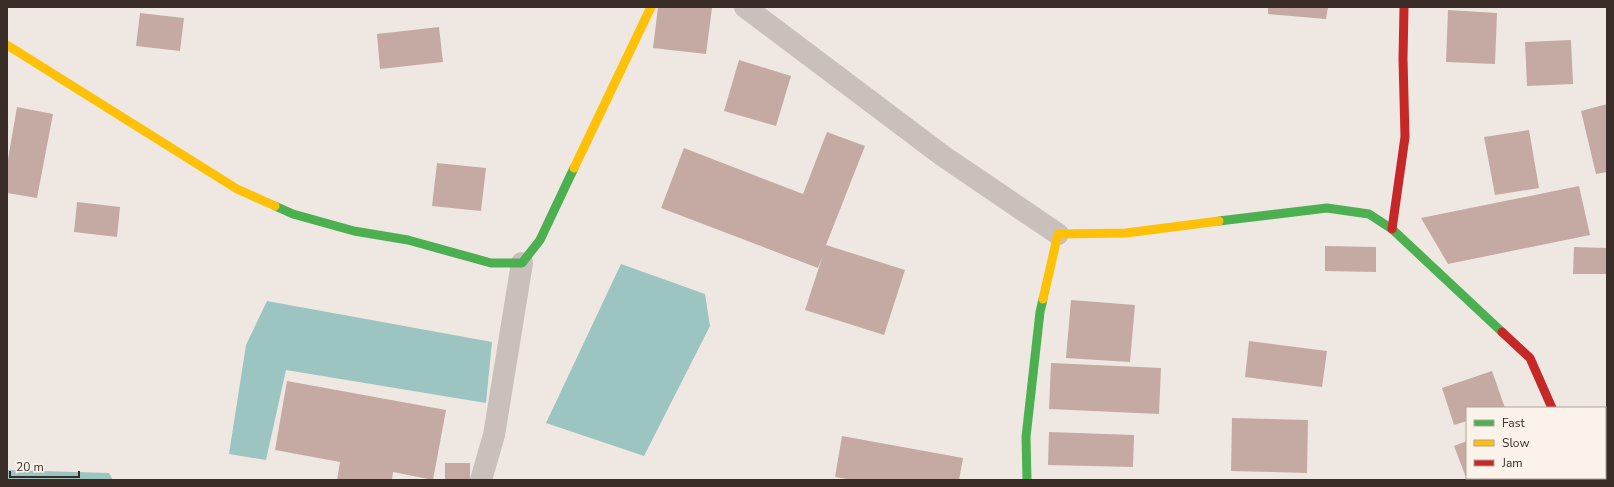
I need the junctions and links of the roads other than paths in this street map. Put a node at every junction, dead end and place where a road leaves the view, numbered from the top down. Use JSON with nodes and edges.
{"nodes":[{"id":1,"x":651,"y":7,"type":"edge"},
{"id":2,"x":745,"y":7,"type":"edge"},
{"id":3,"x":1404,"y":7,"type":"edge"},
{"id":4,"x":7,"y":45,"type":"edge"},
{"id":5,"x":1392,"y":229,"type":"junction"},
{"id":6,"x":1058,"y":234,"type":"junction"},
{"id":7,"x":522,"y":263,"type":"junction"},
{"id":8,"x":1552,"y":407,"type":"edge"},
{"id":9,"x":481,"y":480,"type":"edge"},
{"id":10,"x":1027,"y":480,"type":"edge"}],
"edges":[{"from":1,"to":7,"type":"street"},
{"from":2,"to":6,"type":"street"},
{"from":3,"to":5,"type":"street"},
{"from":4,"to":7,"type":"street"},
{"from":5,"to":6,"type":"street"},
{"from":5,"to":8,"type":"street"},
{"from":6,"to":10,"type":"street"},
{"from":7,"to":9,"type":"street"}]}
